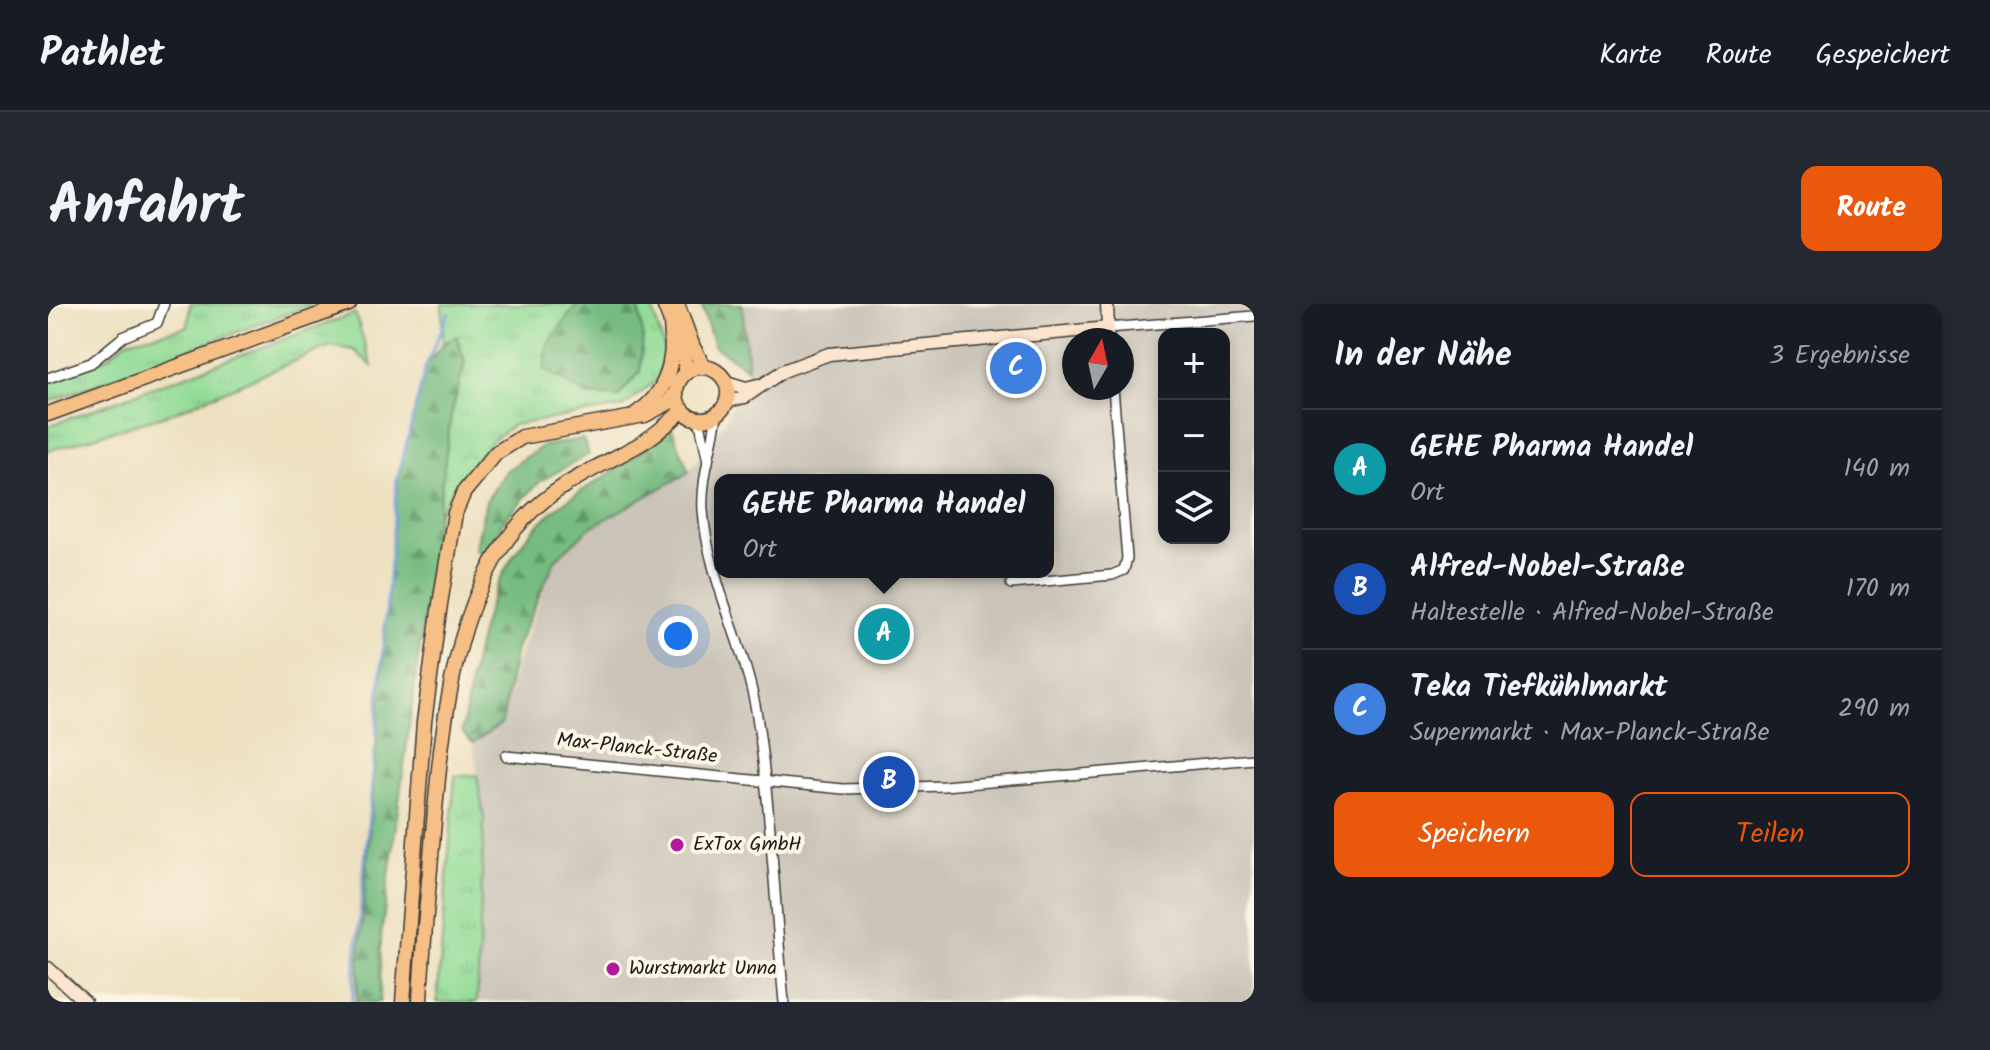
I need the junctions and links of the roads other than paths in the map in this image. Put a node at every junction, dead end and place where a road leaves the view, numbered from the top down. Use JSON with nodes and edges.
{"nodes":[{"id":1,"x":164,"y":304,"type":"edge"},
{"id":2,"x":349,"y":304,"type":"edge"},
{"id":3,"x":664,"y":304,"type":"edge"},
{"id":4,"x":677,"y":304,"type":"edge"},
{"id":5,"x":1107,"y":304,"type":"edge"},
{"id":6,"x":1254,"y":316,"type":"edge"},
{"id":7,"x":671,"y":323,"type":"junction"},
{"id":8,"x":1109,"y":328,"type":"edge"},
{"id":9,"x":1134,"y":331,"type":"edge"},
{"id":10,"x":1062,"y":337,"type":"edge"},
{"id":11,"x":704,"y":367,"type":"junction"},
{"id":12,"x":687,"y":372,"type":"junction"},
{"id":13,"x":48,"y":378,"type":"edge"},
{"id":14,"x":726,"y":382,"type":"junction"},
{"id":15,"x":761,"y":384,"type":"junction"},
{"id":16,"x":676,"y":392,"type":"junction"},
{"id":17,"x":1114,"y":400,"type":"edge"},
{"id":18,"x":727,"y":401,"type":"junction"},
{"id":19,"x":683,"y":410,"type":"junction"},
{"id":20,"x":48,"y":414,"type":"edge"},
{"id":21,"x":717,"y":414,"type":"junction"},
{"id":22,"x":699,"y":418,"type":"junction"},
{"id":23,"x":629,"y":419,"type":"junction"},
{"id":24,"x":708,"y":463,"type":"junction"},
{"id":25,"x":714,"y":567,"type":"edge"},
{"id":26,"x":717,"y":578,"type":"edge"},
{"id":27,"x":1011,"y":584,"type":"dead end"},
{"id":28,"x":506,"y":756,"type":"dead end"},
{"id":29,"x":1254,"y":759,"type":"edge"},
{"id":30,"x":764,"y":783,"type":"junction"},
{"id":31,"x":48,"y":968,"type":"edge"},
{"id":32,"x":85,"y":1002,"type":"edge"},
{"id":33,"x":403,"y":1002,"type":"edge"},
{"id":34,"x":420,"y":1002,"type":"edge"},
{"id":35,"x":784,"y":1002,"type":"edge"}],
"edges":[{"from":1,"to":13,"type":"street"},
{"from":2,"to":20,"type":"main road"},
{"from":3,"to":7,"type":"main road"},
{"from":4,"to":11,"type":"main road"},
{"from":5,"to":8,"type":"main road"},
{"from":6,"to":9,"type":"street"},
{"from":7,"to":12,"type":"main road"},
{"from":7,"to":23,"type":"main road"},
{"from":10,"to":15,"type":"main road"},
{"from":11,"to":12,"type":"main road"},
{"from":11,"to":14,"type":"main road"},
{"from":12,"to":16,"type":"main road"},
{"from":14,"to":15,"type":"main road"},
{"from":14,"to":18,"type":"main road"},
{"from":15,"to":18,"type":"main road"},
{"from":16,"to":19,"type":"main road"},
{"from":16,"to":23,"type":"main road"},
{"from":17,"to":27,"type":"street"},
{"from":18,"to":21,"type":"main road"},
{"from":19,"to":22,"type":"main road"},
{"from":19,"to":34,"type":"main road"},
{"from":21,"to":22,"type":"main road"},
{"from":21,"to":24,"type":"street"},
{"from":22,"to":24,"type":"street"},
{"from":23,"to":33,"type":"main road"},
{"from":24,"to":25,"type":"street"},
{"from":26,"to":30,"type":"street"},
{"from":28,"to":30,"type":"street","name":"Max-Planck-Straße"},
{"from":29,"to":30,"type":"street","name":"Max-Planck-Straße"},
{"from":30,"to":35,"type":"street"},
{"from":31,"to":32,"type":"main road"}]}
